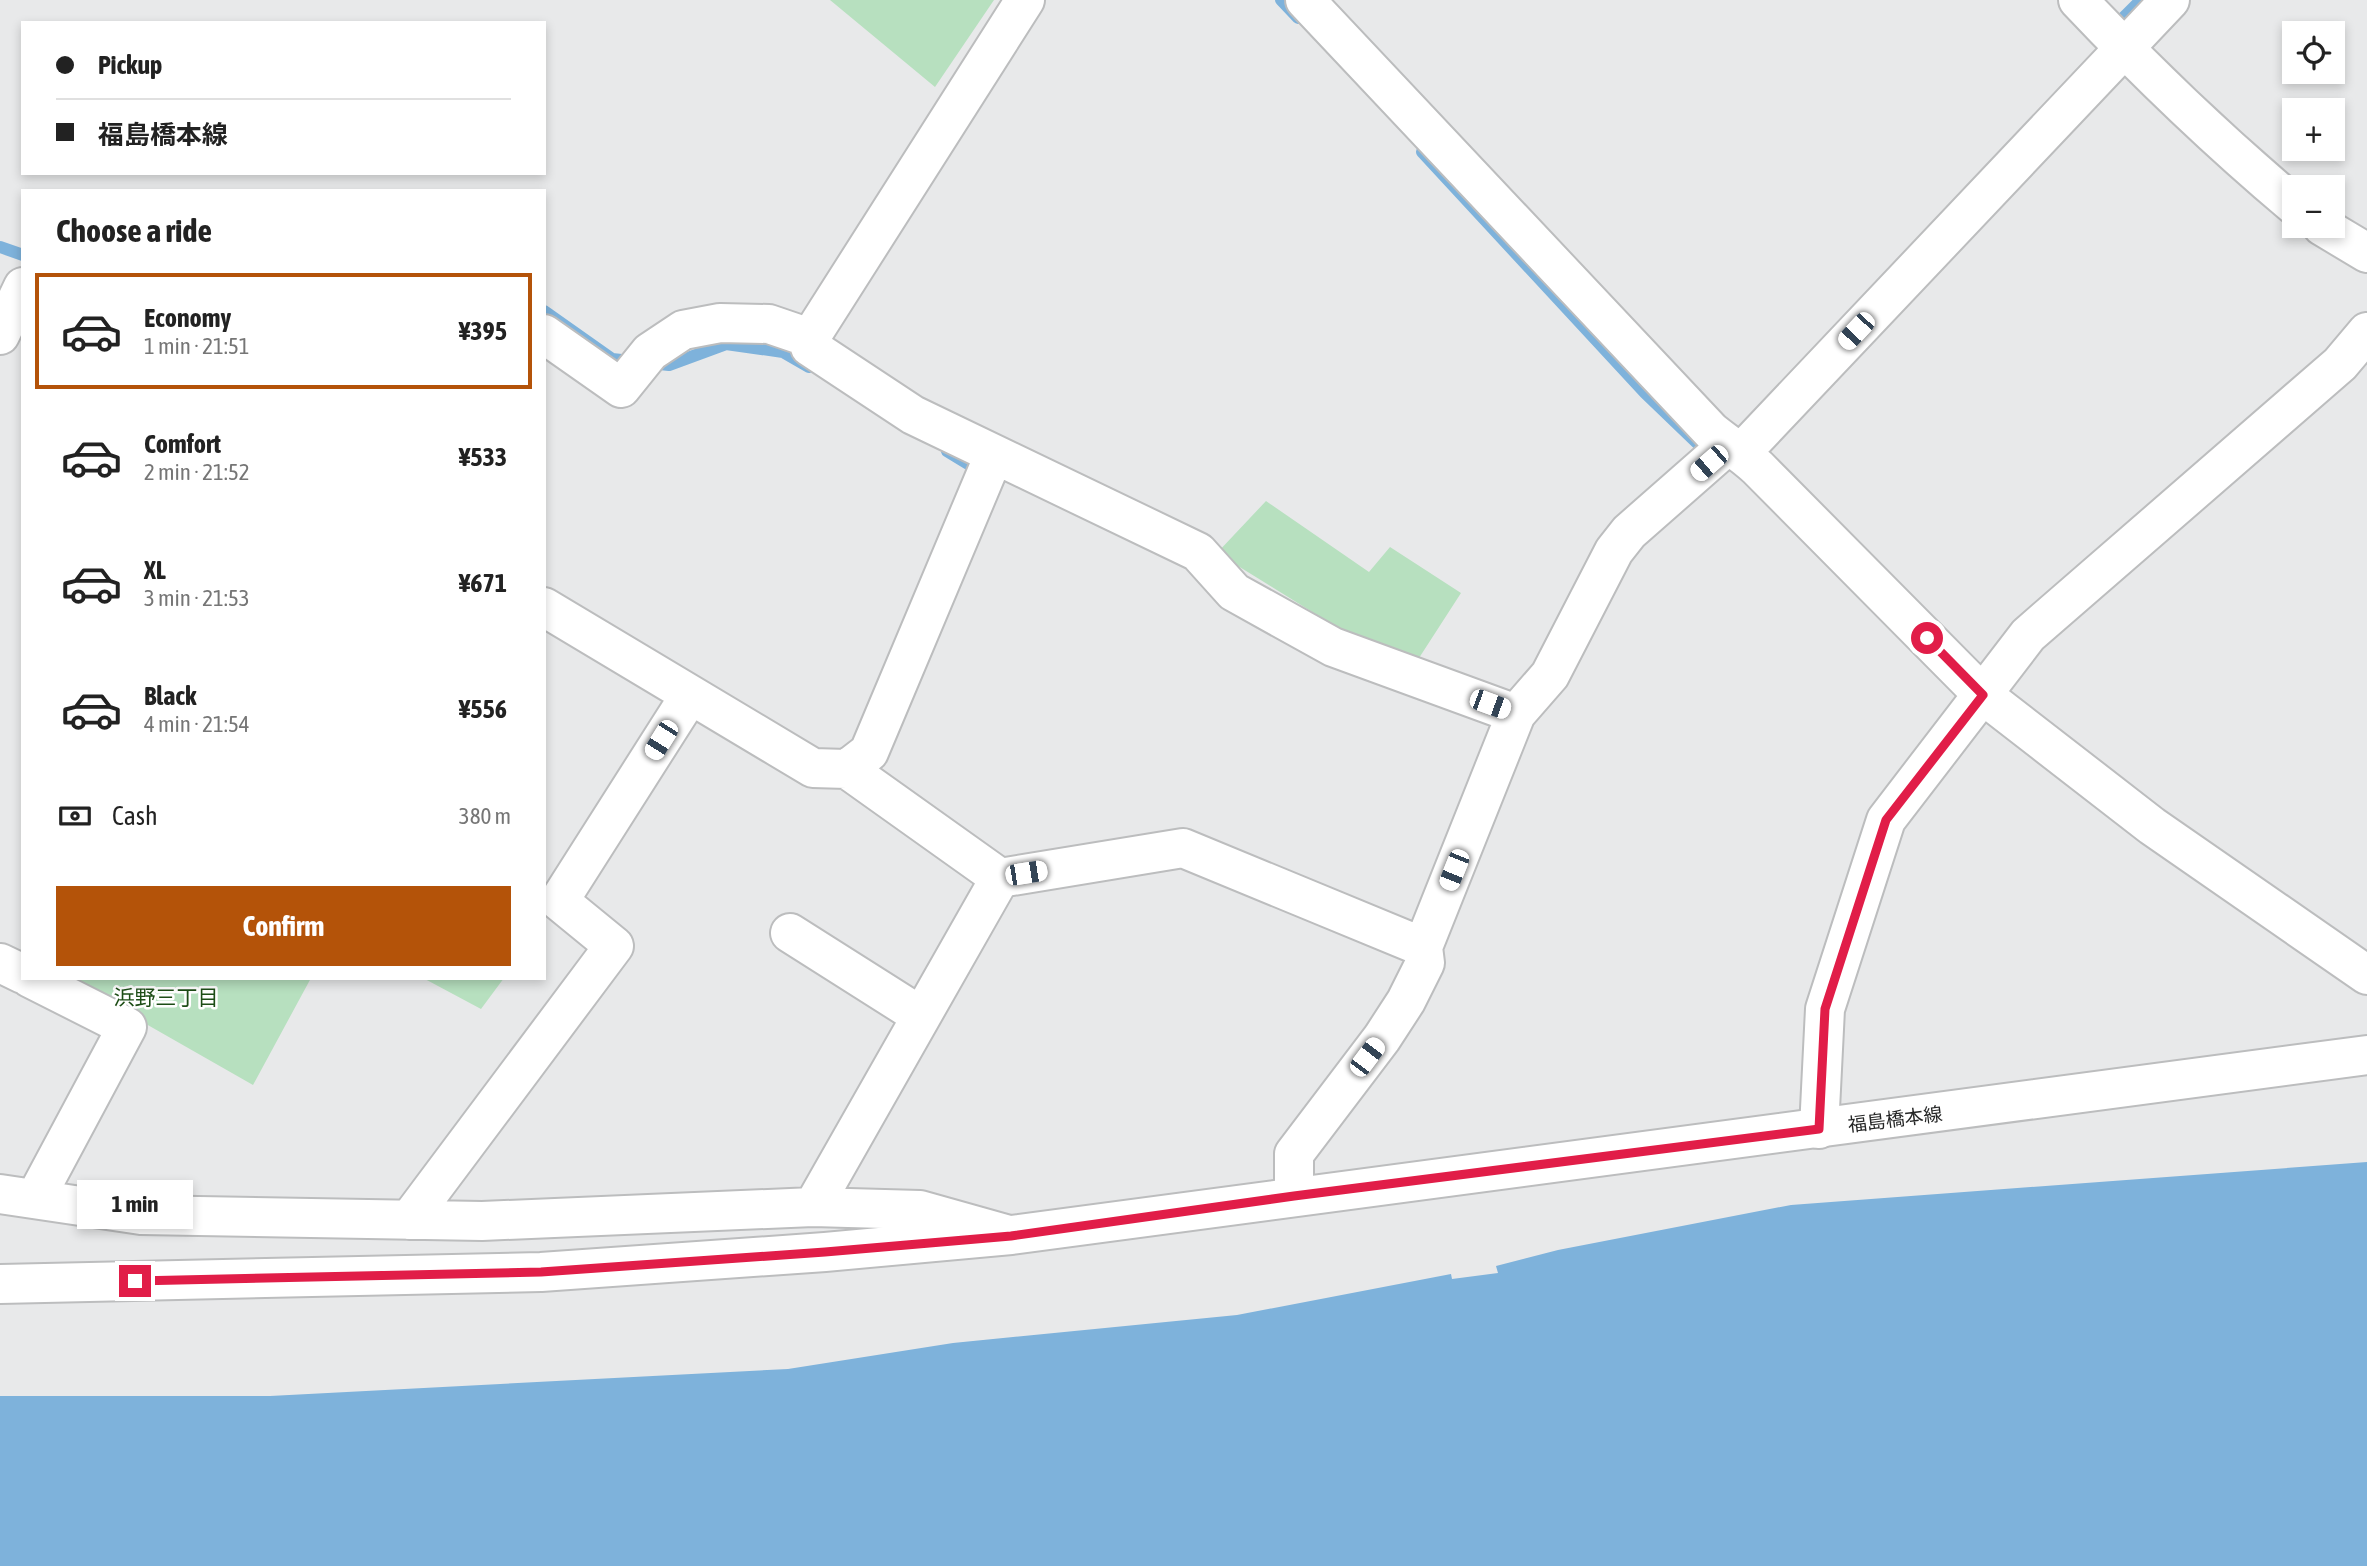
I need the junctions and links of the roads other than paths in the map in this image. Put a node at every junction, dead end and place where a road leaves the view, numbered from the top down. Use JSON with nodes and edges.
{"nodes":[{"id":1,"x":1025,"y":0,"type":"edge"},
{"id":2,"x":1305,"y":0,"type":"edge"},
{"id":3,"x":2078,"y":0,"type":"edge"},
{"id":4,"x":2170,"y":0,"type":"edge"},
{"id":5,"x":2116,"y":41,"type":"junction"},
{"id":6,"x":2282,"y":195,"type":"edge"},
{"id":7,"x":2342,"y":238,"type":"edge"},
{"id":8,"x":2367,"y":253,"type":"edge"},
{"id":9,"x":0,"y":271,"type":"edge"},
{"id":10,"x":21,"y":276,"type":"edge"},
{"id":11,"x":21,"y":291,"type":"edge"},
{"id":12,"x":2367,"y":332,"type":"edge"},
{"id":13,"x":0,"y":335,"type":"edge"},
{"id":14,"x":546,"y":335,"type":"edge"},
{"id":15,"x":802,"y":335,"type":"junction"},
{"id":16,"x":1735,"y":449,"type":"junction"},
{"id":17,"x":991,"y":463,"type":"junction"},
{"id":18,"x":546,"y":608,"type":"edge"},
{"id":19,"x":690,"y":695,"type":"junction"},
{"id":20,"x":1983,"y":695,"type":"junction"},
{"id":21,"x":1516,"y":714,"type":"junction"},
{"id":22,"x":847,"y":769,"type":"junction"},
{"id":23,"x":1000,"y":877,"type":"junction"},
{"id":24,"x":790,"y":933,"type":"dead end"},
{"id":25,"x":1423,"y":947,"type":"junction"},
{"id":26,"x":0,"y":963,"type":"edge"},
{"id":27,"x":21,"y":973,"type":"edge"},
{"id":28,"x":2367,"y":975,"type":"edge"},
{"id":29,"x":34,"y":980,"type":"edge"},
{"id":30,"x":921,"y":1016,"type":"junction"},
{"id":31,"x":2367,"y":1055,"type":"edge"},
{"id":32,"x":1819,"y":1129,"type":"junction"},
{"id":33,"x":1294,"y":1196,"type":"junction"},
{"id":34,"x":18,"y":1197,"type":"edge"},
{"id":35,"x":813,"y":1207,"type":"junction"},
{"id":36,"x":409,"y":1220,"type":"junction"},
{"id":37,"x":1011,"y":1236,"type":"junction"},
{"id":38,"x":0,"y":1284,"type":"edge"}],
"edges":[{"from":1,"to":15,"type":"street"},
{"from":2,"to":16,"type":"street"},
{"from":3,"to":5,"type":"street"},
{"from":4,"to":5,"type":"street"},
{"from":5,"to":6,"type":"street"},
{"from":5,"to":16,"type":"street"},
{"from":7,"to":8,"type":"street"},
{"from":9,"to":10,"type":"street"},
{"from":11,"to":13,"type":"street"},
{"from":12,"to":20,"type":"street"},
{"from":14,"to":15,"type":"street"},
{"from":15,"to":17,"type":"street"},
{"from":16,"to":20,"type":"street"},
{"from":16,"to":21,"type":"street"},
{"from":17,"to":21,"type":"street"},
{"from":17,"to":22,"type":"street"},
{"from":18,"to":19,"type":"street"},
{"from":19,"to":22,"type":"street"},
{"from":19,"to":36,"type":"street"},
{"from":20,"to":28,"type":"street"},
{"from":20,"to":32,"type":"street"},
{"from":21,"to":25,"type":"street"},
{"from":22,"to":23,"type":"street"},
{"from":23,"to":25,"type":"street"},
{"from":23,"to":30,"type":"street"},
{"from":24,"to":30,"type":"street"},
{"from":25,"to":33,"type":"street"},
{"from":26,"to":27,"type":"street"},
{"from":29,"to":34,"type":"street"},
{"from":30,"to":35,"type":"street"},
{"from":31,"to":32,"type":"street","name":"福島橋本線"},
{"from":32,"to":33,"type":"street","name":"福島橋本線"},
{"from":33,"to":37,"type":"street","name":"福島橋本線"},
{"from":34,"to":36,"type":"street"},
{"from":35,"to":36,"type":"street"},
{"from":35,"to":37,"type":"street"},
{"from":37,"to":38,"type":"street","name":"福島橋本線"}]}
